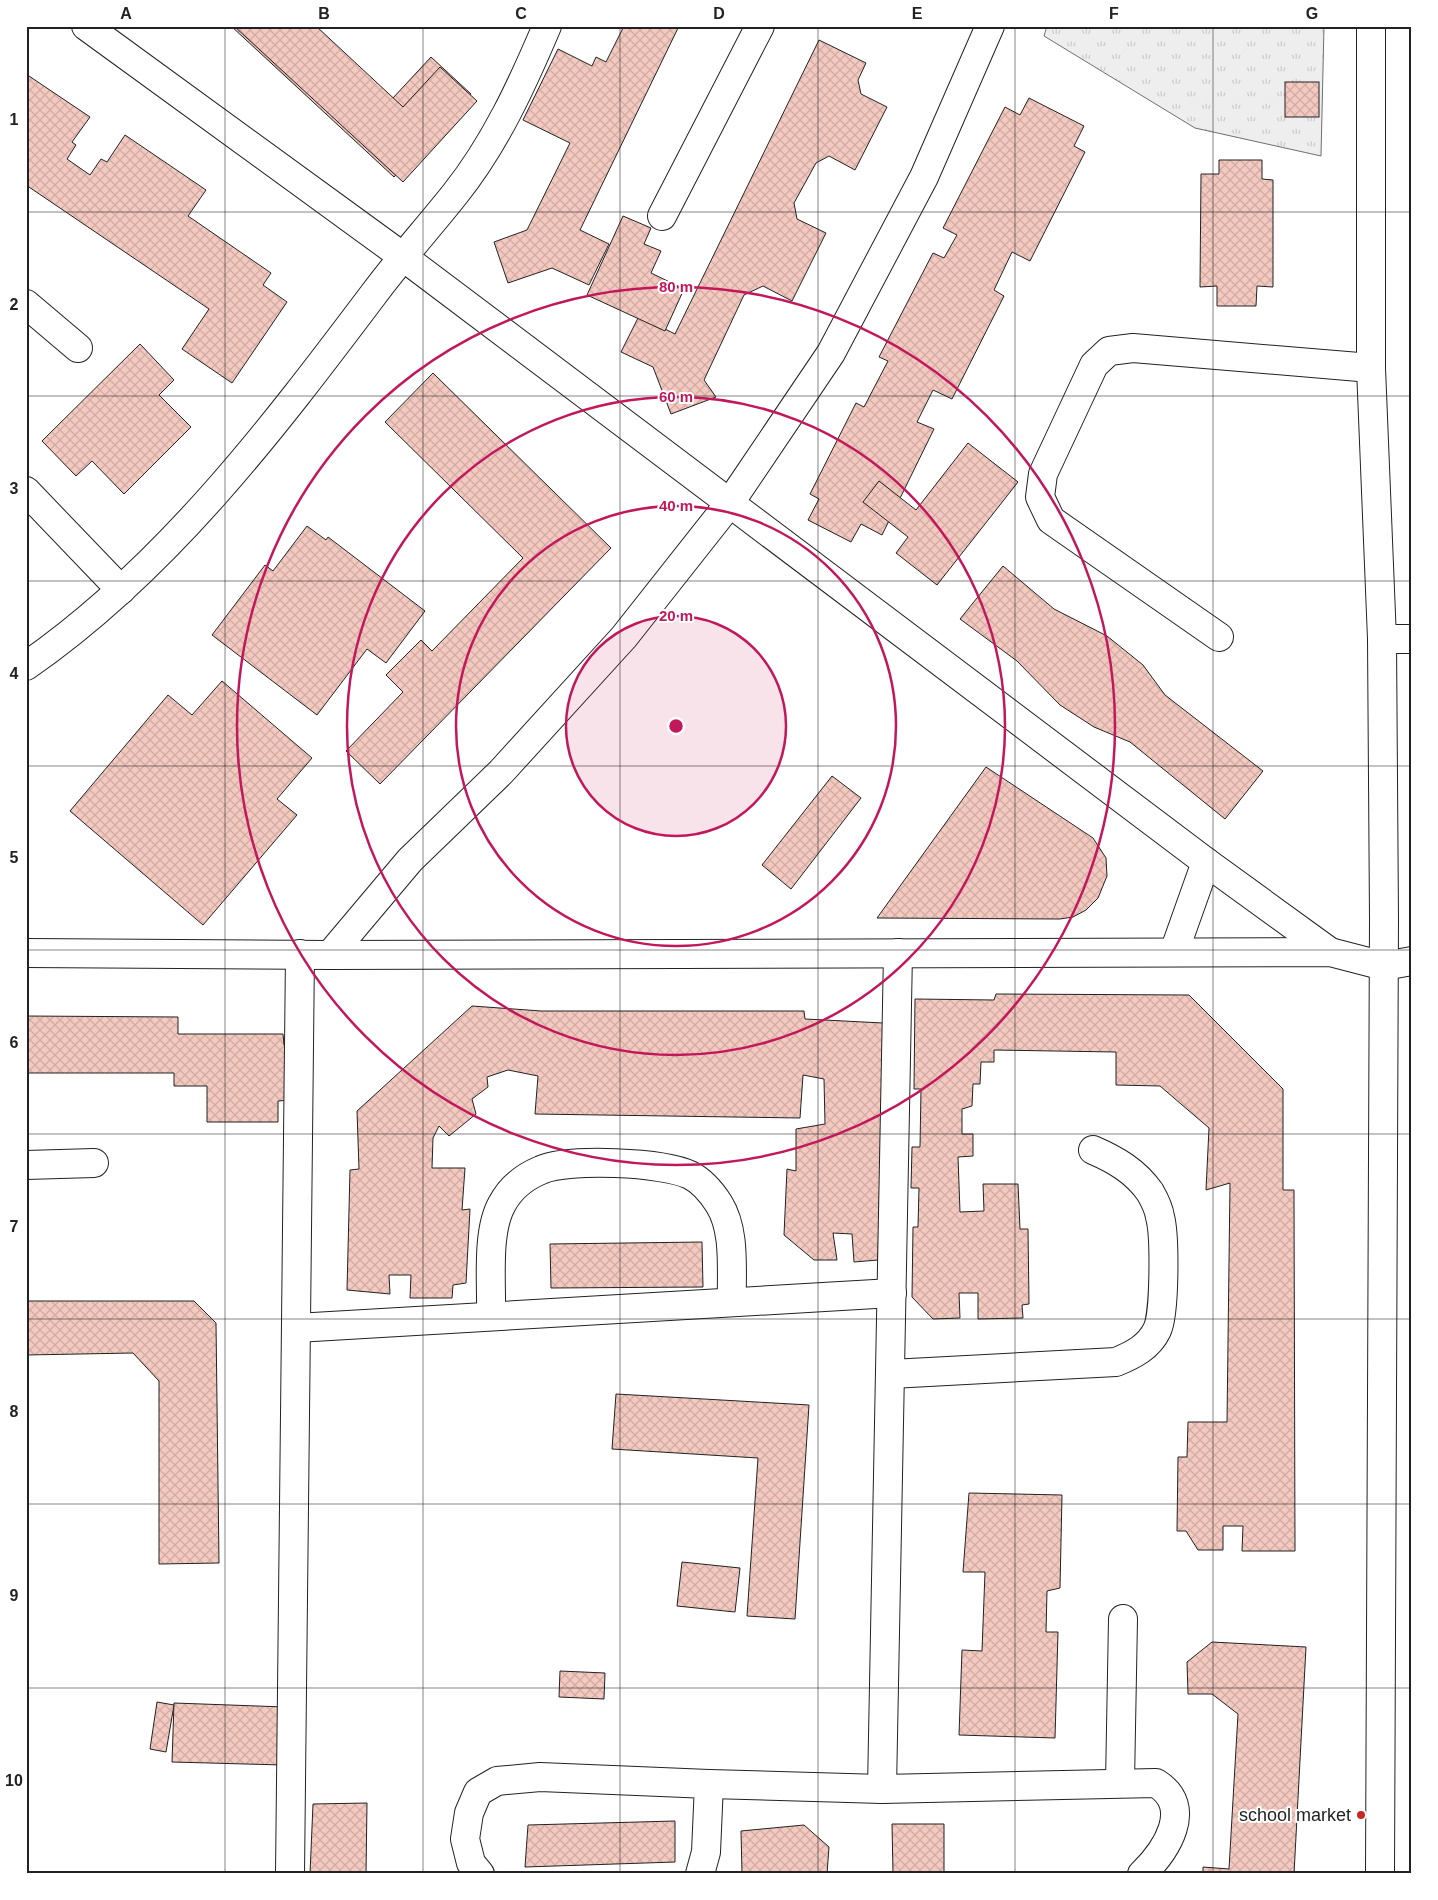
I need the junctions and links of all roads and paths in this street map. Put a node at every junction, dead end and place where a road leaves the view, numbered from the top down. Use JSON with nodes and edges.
{"nodes":[{"id":1,"x":86,"y":26,"type":"edge"},
{"id":2,"x":547,"y":26,"type":"edge"},
{"id":3,"x":760,"y":26,"type":"edge"},
{"id":4,"x":990,"y":26,"type":"edge"},
{"id":5,"x":1371,"y":26,"type":"edge"},
{"id":6,"x":662,"y":216,"type":"dead end"},
{"id":7,"x":402,"y":256,"type":"junction"},
{"id":8,"x":26,"y":304,"type":"edge"},
{"id":9,"x":78,"y":348,"type":"dead end"},
{"id":10,"x":1371,"y":368,"type":"junction"},
{"id":11,"x":26,"y":491,"type":"edge"},
{"id":12,"x":729,"y":504,"type":"junction"},
{"id":13,"x":121,"y":590,"type":"junction"},
{"id":14,"x":1219,"y":637,"type":"dead end"},
{"id":15,"x":1382,"y":639,"type":"junction"},
{"id":16,"x":1412,"y":639,"type":"edge"},
{"id":17,"x":26,"y":666,"type":"edge"},
{"id":18,"x":1206,"y":862,"type":"junction"},
{"id":19,"x":1174,"y":952,"type":"junction"},
{"id":20,"x":1330,"y":952,"type":"junction"},
{"id":21,"x":26,"y":953,"type":"edge"},
{"id":22,"x":898,"y":953,"type":"junction"},
{"id":23,"x":300,"y":954,"type":"junction"},
{"id":24,"x":330,"y":955,"type":"junction"},
{"id":25,"x":1412,"y":961,"type":"edge"},
{"id":26,"x":1384,"y":966,"type":"junction"},
{"id":27,"x":1093,"y":1150,"type":"dead end"},
{"id":28,"x":94,"y":1163,"type":"dead end"},
{"id":29,"x":26,"y":1165,"type":"edge"},
{"id":30,"x":892,"y":1294,"type":"junction"},
{"id":31,"x":732,"y":1301,"type":"junction"},
{"id":32,"x":491,"y":1316,"type":"junction"},
{"id":33,"x":296,"y":1328,"type":"junction"},
{"id":34,"x":890,"y":1374,"type":"junction"},
{"id":35,"x":1123,"y":1619,"type":"dead end"},
{"id":36,"x":1120,"y":1783,"type":"junction"},
{"id":37,"x":709,"y":1784,"type":"junction"},
{"id":38,"x":882,"y":1789,"type":"junction"},
{"id":39,"x":290,"y":1874,"type":"edge"},
{"id":40,"x":480,"y":1874,"type":"edge"},
{"id":41,"x":700,"y":1874,"type":"edge"},
{"id":42,"x":1142,"y":1874,"type":"edge"},
{"id":43,"x":1380,"y":1874,"type":"edge"}],
"edges":[{"from":1,"to":7,"type":"street"},
{"from":2,"to":7,"type":"street"},
{"from":3,"to":6,"type":"street"},
{"from":4,"to":12,"type":"street"},
{"from":5,"to":10,"type":"street"},
{"from":7,"to":12,"type":"street"},
{"from":7,"to":13,"type":"street"},
{"from":8,"to":9,"type":"street"},
{"from":10,"to":14,"type":"street"},
{"from":10,"to":15,"type":"street"},
{"from":11,"to":13,"type":"street"},
{"from":12,"to":18,"type":"street"},
{"from":12,"to":24,"type":"street"},
{"from":13,"to":17,"type":"street"},
{"from":15,"to":16,"type":"street"},
{"from":15,"to":26,"type":"street"},
{"from":18,"to":19,"type":"street"},
{"from":18,"to":20,"type":"street"},
{"from":19,"to":20,"type":"street"},
{"from":19,"to":22,"type":"street"},
{"from":20,"to":26,"type":"street"},
{"from":21,"to":23,"type":"street"},
{"from":22,"to":24,"type":"street"},
{"from":22,"to":30,"type":"street"},
{"from":23,"to":24,"type":"street"},
{"from":23,"to":33,"type":"street"},
{"from":25,"to":26,"type":"street"},
{"from":26,"to":43,"type":"street"},
{"from":27,"to":34,"type":"street"},
{"from":28,"to":29,"type":"street"},
{"from":30,"to":31,"type":"street"},
{"from":30,"to":34,"type":"street"},
{"from":31,"to":32,"type":"street"},
{"from":31,"to":32,"type":"street"},
{"from":32,"to":33,"type":"street"},
{"from":33,"to":39,"type":"street"},
{"from":34,"to":38,"type":"street"},
{"from":35,"to":36,"type":"street"},
{"from":36,"to":38,"type":"street"},
{"from":36,"to":42,"type":"street"},
{"from":37,"to":38,"type":"street"},
{"from":37,"to":40,"type":"street"},
{"from":37,"to":41,"type":"street"}]}
